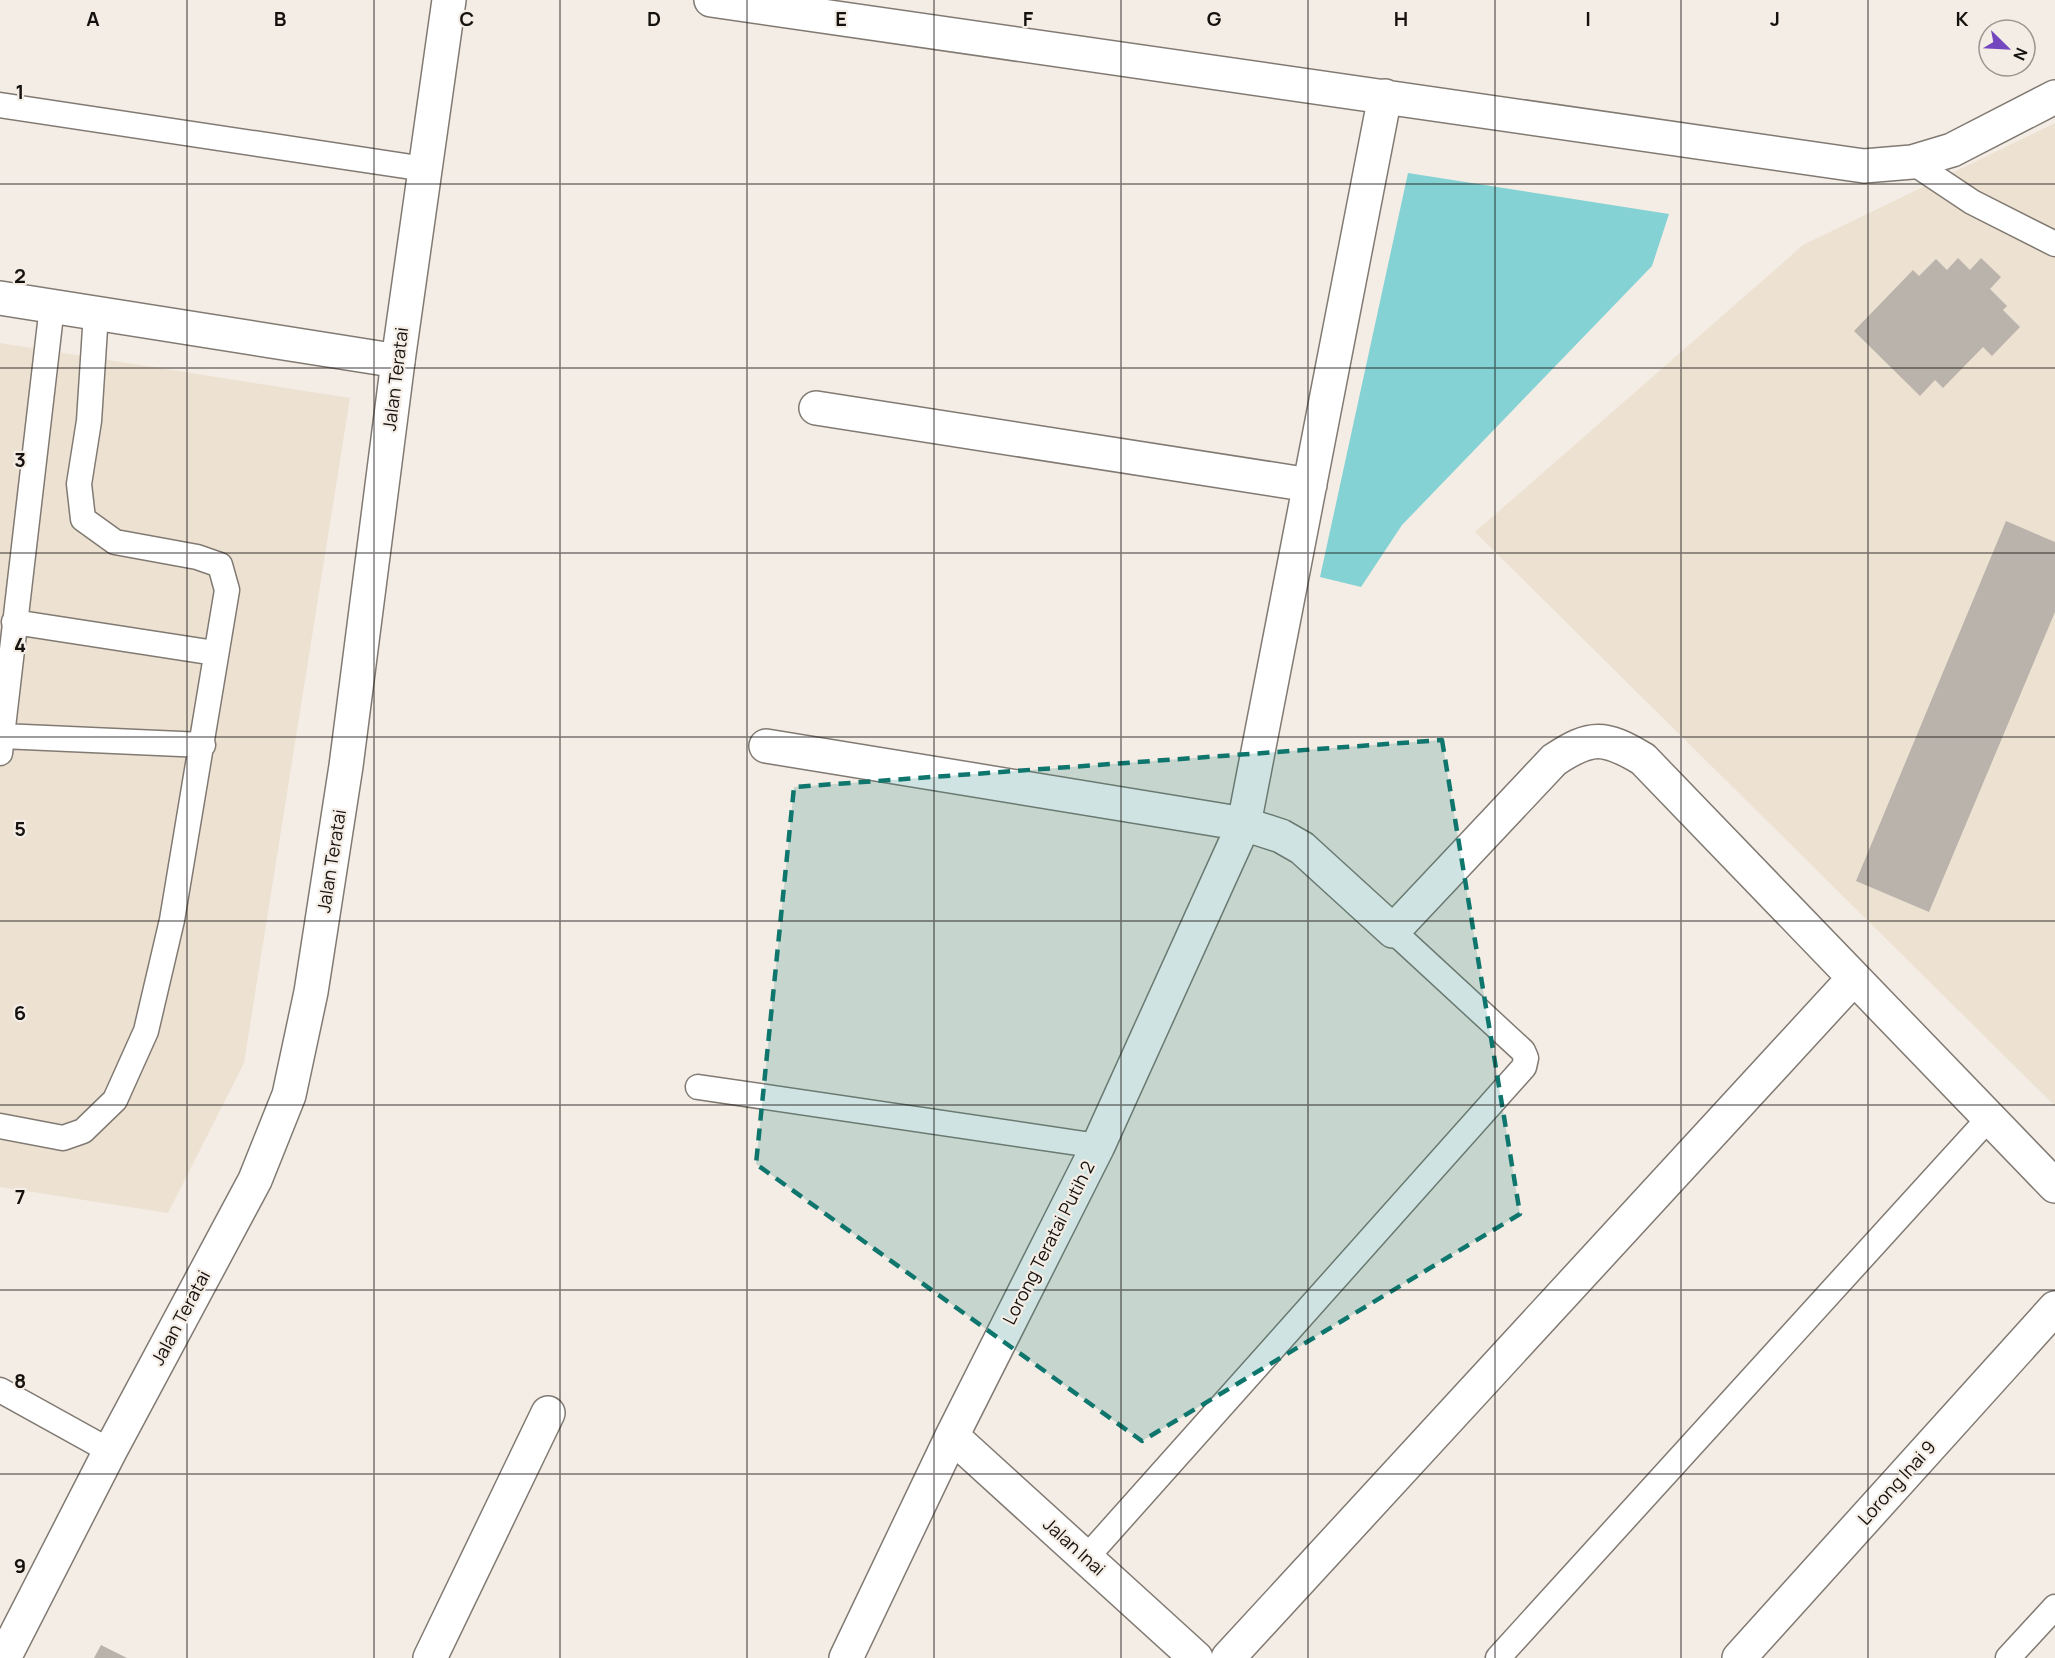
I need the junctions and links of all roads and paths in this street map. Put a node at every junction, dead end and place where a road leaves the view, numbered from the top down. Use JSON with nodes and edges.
{"nodes":[{"id":1,"x":449,"y":0,"type":"edge"},
{"id":2,"x":711,"y":0,"type":"edge"},
{"id":3,"x":883,"y":11,"type":"edge"},
{"id":4,"x":1385,"y":96,"type":"junction"},
{"id":5,"x":2055,"y":98,"type":"edge"},
{"id":6,"x":0,"y":105,"type":"edge"},
{"id":7,"x":1912,"y":162,"type":"junction"},
{"id":8,"x":425,"y":169,"type":"junction"},
{"id":9,"x":2055,"y":244,"type":"edge"},
{"id":10,"x":0,"y":298,"type":"edge"},
{"id":11,"x":52,"y":306,"type":"junction"},
{"id":12,"x":96,"y":313,"type":"junction"},
{"id":13,"x":398,"y":361,"type":"junction"},
{"id":14,"x":816,"y":408,"type":"dead end"},
{"id":15,"x":1310,"y":485,"type":"junction"},
{"id":16,"x":14,"y":622,"type":"junction"},
{"id":17,"x":215,"y":653,"type":"junction"},
{"id":18,"x":1,"y":745,"type":"edge"},
{"id":19,"x":202,"y":745,"type":"junction"},
{"id":20,"x":766,"y":746,"type":"dead end"},
{"id":21,"x":1244,"y":824,"type":"junction"},
{"id":22,"x":1393,"y":932,"type":"junction"},
{"id":23,"x":1854,"y":978,"type":"junction"},
{"id":24,"x":698,"y":1087,"type":"dead end"},
{"id":25,"x":1989,"y":1118,"type":"junction"},
{"id":26,"x":0,"y":1126,"type":"edge"},
{"id":27,"x":1098,"y":1146,"type":"junction"},
{"id":28,"x":2055,"y":1186,"type":"edge"},
{"id":29,"x":2055,"y":1308,"type":"edge"},
{"id":30,"x":0,"y":1390,"type":"edge"},
{"id":31,"x":548,"y":1413,"type":"dead end"},
{"id":32,"x":952,"y":1437,"type":"junction"},
{"id":33,"x":110,"y":1451,"type":"junction"},
{"id":34,"x":1086,"y":1558,"type":"junction"},
{"id":35,"x":2054,"y":1610,"type":"edge"},
{"id":36,"x":4,"y":1658,"type":"edge"},
{"id":37,"x":430,"y":1658,"type":"edge"},
{"id":38,"x":846,"y":1658,"type":"edge"},
{"id":39,"x":1196,"y":1658,"type":"edge"},
{"id":40,"x":1228,"y":1658,"type":"edge"},
{"id":41,"x":1498,"y":1658,"type":"edge"},
{"id":42,"x":1739,"y":1658,"type":"edge"},
{"id":43,"x":2008,"y":1658,"type":"edge"}],
"edges":[{"from":1,"to":8,"type":"street","name":"Jalan Teratai"},
{"from":2,"to":3,"type":"street"},
{"from":3,"to":4,"type":"street"},
{"from":4,"to":7,"type":"street"},
{"from":4,"to":15,"type":"street","name":"Lorong Teratai Putih 2"},
{"from":5,"to":7,"type":"street"},
{"from":6,"to":8,"type":"lane"},
{"from":7,"to":9,"type":"lane"},
{"from":8,"to":13,"type":"street","name":"Jalan Teratai"},
{"from":10,"to":11,"type":"street"},
{"from":11,"to":12,"type":"street"},
{"from":11,"to":16,"type":"lane"},
{"from":12,"to":13,"type":"street"},
{"from":12,"to":17,"type":"lane"},
{"from":13,"to":33,"type":"street","name":"Jalan Teratai"},
{"from":14,"to":15,"type":"street"},
{"from":15,"to":21,"type":"street","name":"Lorong Teratai Putih 2"},
{"from":16,"to":17,"type":"lane"},
{"from":16,"to":18,"type":"lane"},
{"from":17,"to":19,"type":"lane"},
{"from":18,"to":19,"type":"lane"},
{"from":19,"to":26,"type":"lane"},
{"from":20,"to":21,"type":"street"},
{"from":21,"to":22,"type":"street"},
{"from":21,"to":27,"type":"street","name":"Lorong Teratai Putih 2"},
{"from":22,"to":23,"type":"street"},
{"from":22,"to":34,"type":"lane"},
{"from":23,"to":25,"type":"street"},
{"from":23,"to":40,"type":"street"},
{"from":24,"to":27,"type":"lane"},
{"from":25,"to":28,"type":"street"},
{"from":25,"to":41,"type":"lane"},
{"from":27,"to":32,"type":"street","name":"Lorong Teratai Putih 2"},
{"from":29,"to":42,"type":"street","name":"Lorong Inai 9"},
{"from":30,"to":33,"type":"lane"},
{"from":31,"to":37,"type":"street"},
{"from":32,"to":34,"type":"street","name":"Jalan Inai"},
{"from":32,"to":38,"type":"street","name":"Lorong Teratai Putih 2"},
{"from":33,"to":36,"type":"street","name":"Jalan Teratai"},
{"from":34,"to":39,"type":"street","name":"Jalan Inai"},
{"from":35,"to":43,"type":"lane"}]}
